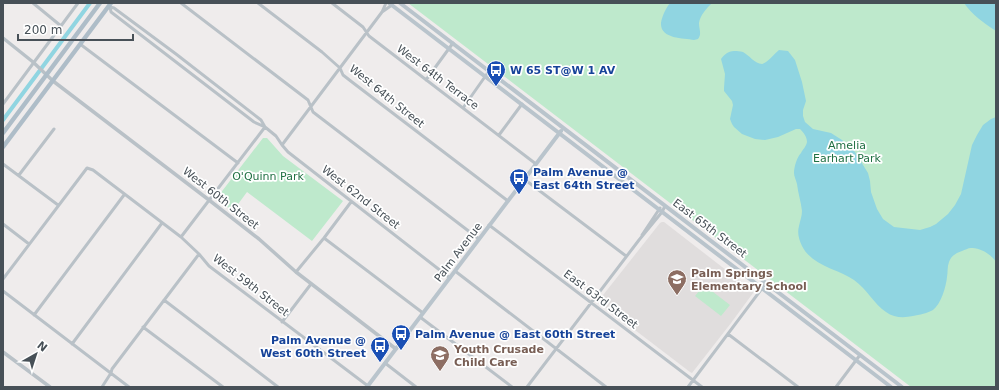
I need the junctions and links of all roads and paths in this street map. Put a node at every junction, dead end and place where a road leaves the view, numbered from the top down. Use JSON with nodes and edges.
{"nodes":[{"id":1,"x":33,"y":3,"type":"edge"},
{"id":2,"x":78,"y":3,"type":"edge"},
{"id":3,"x":100,"y":3,"type":"edge"},
{"id":4,"x":181,"y":3,"type":"edge"},
{"id":5,"x":258,"y":3,"type":"edge"},
{"id":6,"x":332,"y":3,"type":"edge"},
{"id":7,"x":386,"y":3,"type":"edge"},
{"id":8,"x":400,"y":3,"type":"edge"},
{"id":9,"x":390,"y":4,"type":"edge"},
{"id":10,"x":110,"y":6,"type":"edge"},
{"id":11,"x":382,"y":12,"type":"junction"},
{"id":12,"x":61,"y":26,"type":"junction"},
{"id":13,"x":367,"y":32,"type":"junction"},
{"id":14,"x":3,"y":38,"type":"edge"},
{"id":15,"x":453,"y":43,"type":"junction"},
{"id":16,"x":80,"y":44,"type":"junction"},
{"id":17,"x":449,"y":49,"type":"junction"},
{"id":18,"x":33,"y":62,"type":"junction"},
{"id":19,"x":340,"y":68,"type":"junction"},
{"id":20,"x":489,"y":71,"type":"junction"},
{"id":21,"x":46,"y":75,"type":"junction"},
{"id":22,"x":485,"y":76,"type":"junction"},
{"id":23,"x":426,"y":80,"type":"junction"},
{"id":24,"x":53,"y":81,"type":"junction"},
{"id":25,"x":4,"y":101,"type":"edge"},
{"id":26,"x":522,"y":104,"type":"junction"},
{"id":27,"x":311,"y":107,"type":"junction"},
{"id":28,"x":463,"y":108,"type":"junction"},
{"id":29,"x":265,"y":127,"type":"junction"},
{"id":30,"x":563,"y":128,"type":"junction"},
{"id":31,"x":54,"y":129,"type":"dead end"},
{"id":32,"x":4,"y":132,"type":"edge"},
{"id":33,"x":559,"y":133,"type":"junction"},
{"id":34,"x":499,"y":135,"type":"junction"},
{"id":35,"x":3,"y":138,"type":"edge"},
{"id":36,"x":282,"y":145,"type":"junction"},
{"id":37,"x":3,"y":146,"type":"edge"},
{"id":38,"x":238,"y":163,"type":"junction"},
{"id":39,"x":3,"y":164,"type":"edge"},
{"id":40,"x":536,"y":164,"type":"junction"},
{"id":41,"x":18,"y":175,"type":"junction"},
{"id":42,"x":524,"y":179,"type":"junction"},
{"id":43,"x":124,"y":195,"type":"junction"},
{"id":44,"x":209,"y":200,"type":"junction"},
{"id":45,"x":508,"y":201,"type":"junction"},
{"id":46,"x":352,"y":202,"type":"junction"},
{"id":47,"x":58,"y":205,"type":"junction"},
{"id":48,"x":665,"y":206,"type":"junction"},
{"id":49,"x":661,"y":211,"type":"junction"},
{"id":50,"x":162,"y":223,"type":"junction"},
{"id":51,"x":3,"y":224,"type":"edge"},
{"id":52,"x":490,"y":225,"type":"junction"},
{"id":53,"x":181,"y":237,"type":"junction"},
{"id":54,"x":324,"y":238,"type":"junction"},
{"id":55,"x":479,"y":239,"type":"junction"},
{"id":56,"x":29,"y":244,"type":"junction"},
{"id":57,"x":199,"y":254,"type":"junction"},
{"id":58,"x":626,"y":256,"type":"junction"},
{"id":59,"x":455,"y":271,"type":"junction"},
{"id":60,"x":296,"y":272,"type":"junction"},
{"id":61,"x":450,"y":278,"type":"junction"},
{"id":62,"x":3,"y":279,"type":"edge"},
{"id":63,"x":766,"y":283,"type":"junction"},
{"id":64,"x":311,"y":284,"type":"junction"},
{"id":65,"x":762,"y":288,"type":"junction"},
{"id":66,"x":3,"y":291,"type":"edge"},
{"id":67,"x":164,"y":300,"type":"junction"},
{"id":68,"x":591,"y":303,"type":"junction"},
{"id":69,"x":34,"y":315,"type":"junction"},
{"id":70,"x":422,"y":315,"type":"junction"},
{"id":71,"x":282,"y":322,"type":"junction"},
{"id":72,"x":143,"y":327,"type":"junction"},
{"id":73,"x":728,"y":334,"type":"junction"},
{"id":74,"x":72,"y":344,"type":"junction"},
{"id":75,"x":396,"y":348,"type":"junction"},
{"id":76,"x":556,"y":348,"type":"junction"},
{"id":77,"x":3,"y":352,"type":"edge"},
{"id":78,"x":860,"y":355,"type":"junction"},
{"id":79,"x":856,"y":360,"type":"junction"},
{"id":80,"x":385,"y":363,"type":"junction"},
{"id":81,"x":111,"y":374,"type":"junction"},
{"id":82,"x":693,"y":380,"type":"junction"},
{"id":83,"x":44,"y":382,"type":"junction"},
{"id":84,"x":367,"y":386,"type":"edge"},
{"id":85,"x":41,"y":387,"type":"edge"},
{"id":86,"x":50,"y":387,"type":"edge"},
{"id":87,"x":102,"y":387,"type":"edge"},
{"id":88,"x":129,"y":387,"type":"edge"},
{"id":89,"x":223,"y":387,"type":"edge"},
{"id":90,"x":278,"y":387,"type":"edge"},
{"id":91,"x":416,"y":387,"type":"edge"},
{"id":92,"x":512,"y":387,"type":"edge"},
{"id":93,"x":527,"y":387,"type":"edge"},
{"id":94,"x":606,"y":387,"type":"edge"},
{"id":95,"x":688,"y":387,"type":"edge"},
{"id":96,"x":702,"y":387,"type":"edge"},
{"id":97,"x":798,"y":387,"type":"edge"},
{"id":98,"x":836,"y":387,"type":"edge"},
{"id":99,"x":891,"y":387,"type":"edge"},
{"id":100,"x":902,"y":387,"type":"edge"}],
"edges":[{"from":1,"to":12,"type":"street"},
{"from":2,"to":12,"type":"street"},
{"from":3,"to":21,"type":"main road"},
{"from":4,"to":27,"type":"street"},
{"from":5,"to":19,"type":"street","name":"West 64th Street"},
{"from":6,"to":13,"type":"street","name":"West 64th Terrace"},
{"from":7,"to":11,"type":"street"},
{"from":8,"to":15,"type":"main road","name":"East 65th Street"},
{"from":9,"to":11,"type":"street"},
{"from":9,"to":17,"type":"main road","name":"East 65th Street"},
{"from":10,"to":16,"type":"main road"},
{"from":10,"to":29,"type":"street","name":"West 62nd Street"},
{"from":10,"to":29,"type":"street","name":"West 62nd Street"},
{"from":11,"to":13,"type":"street"},
{"from":12,"to":18,"type":"street"},
{"from":13,"to":19,"type":"street"},
{"from":13,"to":23,"type":"street","name":"West 64th Terrace"},
{"from":14,"to":18,"type":"street","name":"West 60th Street"},
{"from":15,"to":17,"type":"street"},
{"from":15,"to":20,"type":"main road","name":"East 65th Street"},
{"from":16,"to":24,"type":"main road"},
{"from":16,"to":38,"type":"street"},
{"from":17,"to":22,"type":"main road","name":"East 65th Street"},
{"from":17,"to":23,"type":"street"},
{"from":18,"to":21,"type":"street","name":"West 60th Street"},
{"from":18,"to":25,"type":"street"},
{"from":19,"to":27,"type":"street"},
{"from":19,"to":45,"type":"street","name":"West 64th Street"},
{"from":20,"to":22,"type":"street"},
{"from":20,"to":30,"type":"main road","name":"East 65th Street"},
{"from":21,"to":24,"type":"street","name":"West 60th Street"},
{"from":21,"to":32,"type":"main road"},
{"from":22,"to":26,"type":"main road","name":"East 65th Street"},
{"from":22,"to":28,"type":"street"},
{"from":23,"to":28,"type":"street","name":"West 64th Terrace"},
{"from":24,"to":37,"type":"main road"},
{"from":24,"to":44,"type":"street","name":"West 60th Street"},
{"from":26,"to":33,"type":"main road","name":"East 65th Street"},
{"from":26,"to":34,"type":"street"},
{"from":27,"to":36,"type":"street"},
{"from":27,"to":55,"type":"street"},
{"from":28,"to":34,"type":"street","name":"West 64th Terrace"},
{"from":29,"to":36,"type":"street","name":"West 62nd Street"},
{"from":29,"to":38,"type":"street"},
{"from":30,"to":33,"type":"main road","name":"Palm Avenue"},
{"from":30,"to":48,"type":"main road","name":"East 65th Street"},
{"from":31,"to":41,"type":"street"},
{"from":32,"to":35,"type":"main road"},
{"from":33,"to":40,"type":"main road","name":"Palm Avenue"},
{"from":33,"to":49,"type":"main road","name":"East 65th Street"},
{"from":34,"to":40,"type":"street","name":"West 64th Terrace"},
{"from":36,"to":46,"type":"street","name":"West 62nd Street"},
{"from":38,"to":44,"type":"street"},
{"from":39,"to":41,"type":"street"},
{"from":40,"to":42,"type":"main road","name":"Palm Avenue"},
{"from":41,"to":47,"type":"street"},
{"from":42,"to":45,"type":"main road","name":"Palm Avenue"},
{"from":42,"to":58,"type":"street"},
{"from":43,"to":47,"type":"street","name":"West 59th Street"},
{"from":43,"to":50,"type":"street","name":"West 59th Street"},
{"from":43,"to":69,"type":"street"},
{"from":44,"to":53,"type":"street"},
{"from":44,"to":60,"type":"street","name":"West 60th Street"},
{"from":45,"to":52,"type":"main road","name":"Palm Avenue"},
{"from":46,"to":54,"type":"street"},
{"from":46,"to":61,"type":"street","name":"West 62nd Street"},
{"from":47,"to":56,"type":"street"},
{"from":48,"to":49,"type":"street"},
{"from":48,"to":63,"type":"main road","name":"East 65th Street"},
{"from":49,"to":58,"type":"street"},
{"from":49,"to":65,"type":"main road","name":"East 65th Street"},
{"from":50,"to":53,"type":"street","name":"West 59th Street"},
{"from":50,"to":74,"type":"street"},
{"from":51,"to":56,"type":"street"},
{"from":52,"to":55,"type":"main road","name":"Palm Avenue"},
{"from":52,"to":68,"type":"street","name":"East 63rd Street"},
{"from":53,"to":57,"type":"street","name":"West 59th Street"},
{"from":54,"to":60,"type":"street"},
{"from":54,"to":70,"type":"street"},
{"from":55,"to":59,"type":"main road","name":"Palm Avenue"},
{"from":56,"to":62,"type":"street"},
{"from":57,"to":67,"type":"street"},
{"from":57,"to":71,"type":"street","name":"West 59th Street"},
{"from":58,"to":68,"type":"street"},
{"from":59,"to":61,"type":"main road","name":"Palm Avenue"},
{"from":59,"to":76,"type":"street"},
{"from":60,"to":64,"type":"street","name":"West 60th Street"},
{"from":61,"to":70,"type":"main road","name":"Palm Avenue"},
{"from":63,"to":65,"type":"street"},
{"from":63,"to":78,"type":"main road","name":"East 65th Street"},
{"from":64,"to":71,"type":"street"},
{"from":64,"to":75,"type":"street","name":"West 60th Street"},
{"from":65,"to":73,"type":"street"},
{"from":65,"to":79,"type":"main road","name":"East 65th Street"},
{"from":66,"to":69,"type":"street"},
{"from":67,"to":72,"type":"street"},
{"from":67,"to":90,"type":"street"},
{"from":68,"to":76,"type":"street"},
{"from":68,"to":82,"type":"street","name":"East 63rd Street"},
{"from":69,"to":74,"type":"street"},
{"from":70,"to":75,"type":"main road","name":"Palm Avenue"},
{"from":70,"to":92,"type":"street"},
{"from":71,"to":84,"type":"street","name":"West 59th Street"},
{"from":72,"to":81,"type":"street"},
{"from":72,"to":89,"type":"street"},
{"from":73,"to":82,"type":"street"},
{"from":73,"to":97,"type":"street"},
{"from":74,"to":81,"type":"street"},
{"from":75,"to":80,"type":"main road","name":"Palm Avenue"},
{"from":76,"to":93,"type":"street"},
{"from":76,"to":94,"type":"street"},
{"from":77,"to":83,"type":"street"},
{"from":78,"to":79,"type":"street"},
{"from":78,"to":100,"type":"main road","name":"East 65th Street"},
{"from":79,"to":98,"type":"street"},
{"from":79,"to":99,"type":"main road","name":"East 65th Street"},
{"from":80,"to":84,"type":"main road","name":"Palm Avenue"},
{"from":80,"to":91,"type":"street"},
{"from":81,"to":87,"type":"street"},
{"from":81,"to":88,"type":"street"},
{"from":82,"to":95,"type":"street"},
{"from":82,"to":96,"type":"street","name":"East 63rd Street"},
{"from":83,"to":85,"type":"street"},
{"from":83,"to":86,"type":"street"}]}
